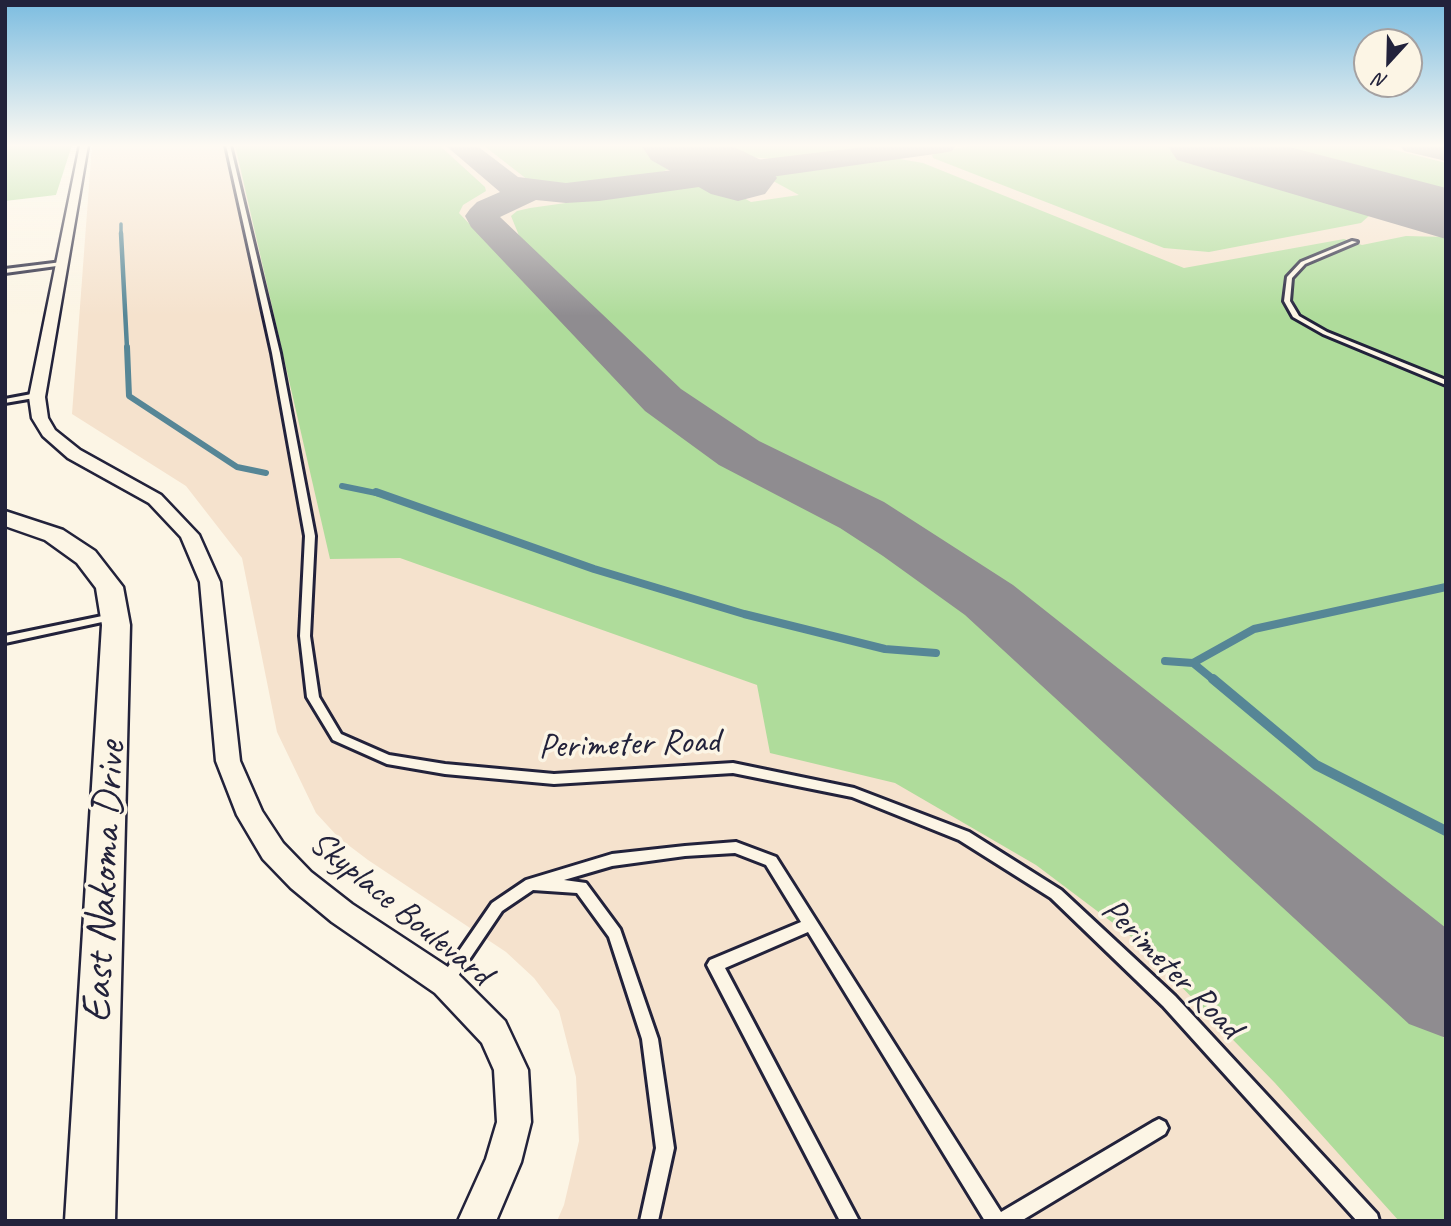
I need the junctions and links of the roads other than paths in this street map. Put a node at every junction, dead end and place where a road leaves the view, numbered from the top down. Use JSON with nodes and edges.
{"nodes":[{"id":1,"x":73,"y":202,"type":"edge"},
{"id":2,"x":241,"y":202,"type":"edge"},
{"id":3,"x":1354,"y":242,"type":"dead end"},
{"id":4,"x":62,"y":264,"type":"junction"},
{"id":5,"x":5,"y":271,"type":"edge"},
{"id":6,"x":1446,"y":383,"type":"edge"},
{"id":7,"x":37,"y":396,"type":"junction"},
{"id":8,"x":5,"y":401,"type":"edge"},
{"id":9,"x":5,"y":519,"type":"edge"},
{"id":10,"x":114,"y":617,"type":"junction"},
{"id":11,"x":5,"y":640,"type":"edge"},
{"id":12,"x":531,"y":884,"type":"junction"},
{"id":13,"x":811,"y":924,"type":"junction"},
{"id":14,"x":446,"y":983,"type":"junction"},
{"id":15,"x":1159,"y":1128,"type":"dead end"},
{"id":16,"x":94,"y":1218,"type":"edge"},
{"id":17,"x":477,"y":1221,"type":"edge"},
{"id":18,"x":649,"y":1221,"type":"edge"},
{"id":19,"x":850,"y":1221,"type":"edge"},
{"id":20,"x":996,"y":1221,"type":"edge"},
{"id":21,"x":1003,"y":1221,"type":"edge"},
{"id":22,"x":1370,"y":1221,"type":"edge"}],
"edges":[{"from":1,"to":4,"type":"street","name":"Skyplace Boulevard"},
{"from":2,"to":22,"type":"lane","name":"Perimeter Road"},
{"from":3,"to":6,"type":"lane"},
{"from":4,"to":5,"type":"lane"},
{"from":4,"to":7,"type":"street","name":"Skyplace Boulevard"},
{"from":7,"to":8,"type":"lane"},
{"from":7,"to":14,"type":"street","name":"Skyplace Boulevard"},
{"from":9,"to":10,"type":"main road","name":"East Nakoma Drive"},
{"from":10,"to":11,"type":"lane"},
{"from":10,"to":16,"type":"main road","name":"East Nakoma Drive"},
{"from":12,"to":13,"type":"lane"},
{"from":12,"to":14,"type":"lane"},
{"from":12,"to":18,"type":"lane"},
{"from":13,"to":19,"type":"lane"},
{"from":13,"to":20,"type":"lane"},
{"from":14,"to":17,"type":"street","name":"Skyplace Boulevard"},
{"from":15,"to":21,"type":"lane"}]}
